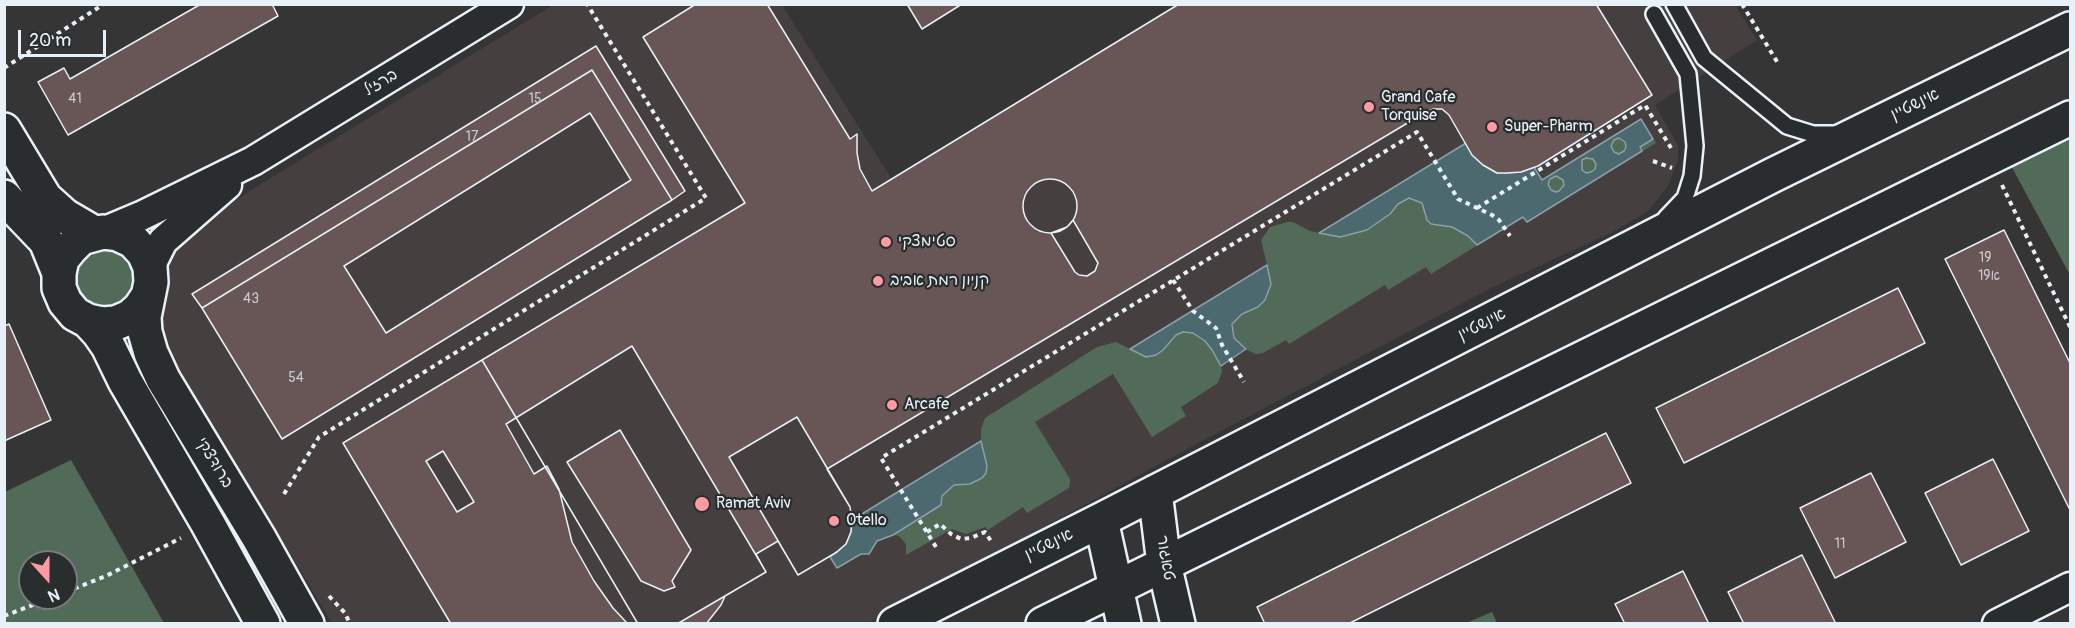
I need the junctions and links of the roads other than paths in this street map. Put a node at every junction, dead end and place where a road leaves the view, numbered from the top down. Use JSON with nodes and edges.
{"nodes":[{"id":1,"x":510,"y":4,"type":"edge"},
{"id":2,"x":1674,"y":4,"type":"edge"},
{"id":3,"x":1654,"y":14,"type":"dead end"},
{"id":4,"x":2070,"y":29,"type":"edge"},
{"id":5,"x":2070,"y":118,"type":"edge"},
{"id":6,"x":4,"y":130,"type":"edge"},
{"id":7,"x":1855,"y":134,"type":"junction"},
{"id":8,"x":253,"y":161,"type":"junction"},
{"id":9,"x":4,"y":197,"type":"edge"},
{"id":10,"x":99,"y":233,"type":"junction"},
{"id":11,"x":1642,"y":242,"type":"junction"},
{"id":12,"x":59,"y":273,"type":"junction"},
{"id":13,"x":149,"y":282,"type":"junction"},
{"id":14,"x":88,"y":321,"type":"junction"},
{"id":15,"x":1155,"y":492,"type":"junction"},
{"id":16,"x":1101,"y":520,"type":"junction"},
{"id":17,"x":1164,"y":564,"type":"junction"},
{"id":18,"x":2070,"y":587,"type":"edge"},
{"id":19,"x":1117,"y":588,"type":"junction"},
{"id":20,"x":263,"y":624,"type":"edge"},
{"id":21,"x":307,"y":624,"type":"edge"},
{"id":22,"x":895,"y":624,"type":"edge"},
{"id":23,"x":1043,"y":624,"type":"edge"},
{"id":24,"x":1124,"y":624,"type":"edge"},
{"id":25,"x":1178,"y":624,"type":"edge"},
{"id":26,"x":1997,"y":624,"type":"edge"}],
"edges":[{"from":1,"to":8,"type":"street","name":"ברזיל"},
{"from":2,"to":7,"type":"lane"},
{"from":3,"to":11,"type":"lane"},
{"from":4,"to":7,"type":"street","name":"אינשטיין"},
{"from":5,"to":17,"type":"street"},
{"from":6,"to":10,"type":"street"},
{"from":7,"to":11,"type":"street","name":"אינשטיין"},
{"from":8,"to":10,"type":"street","name":"ברזיל"},
{"from":8,"to":13,"type":"street","name":"ברזיל"},
{"from":9,"to":12,"type":"street"},
{"from":10,"to":12,"type":"street"},
{"from":10,"to":13,"type":"street"},
{"from":11,"to":15,"type":"street","name":"אינשטיין"},
{"from":12,"to":14,"type":"street"},
{"from":13,"to":14,"type":"street"},
{"from":13,"to":21,"type":"street","name":"ברודצקי"},
{"from":14,"to":20,"type":"street"},
{"from":15,"to":16,"type":"street","name":"אינשטיין"},
{"from":15,"to":17,"type":"street","name":"טאגור"},
{"from":16,"to":19,"type":"street"},
{"from":16,"to":22,"type":"street","name":"אינשטיין"},
{"from":17,"to":19,"type":"street"},
{"from":17,"to":25,"type":"street","name":"טאגור"},
{"from":18,"to":26,"type":"street"},
{"from":19,"to":23,"type":"street"},
{"from":19,"to":24,"type":"street"}]}
